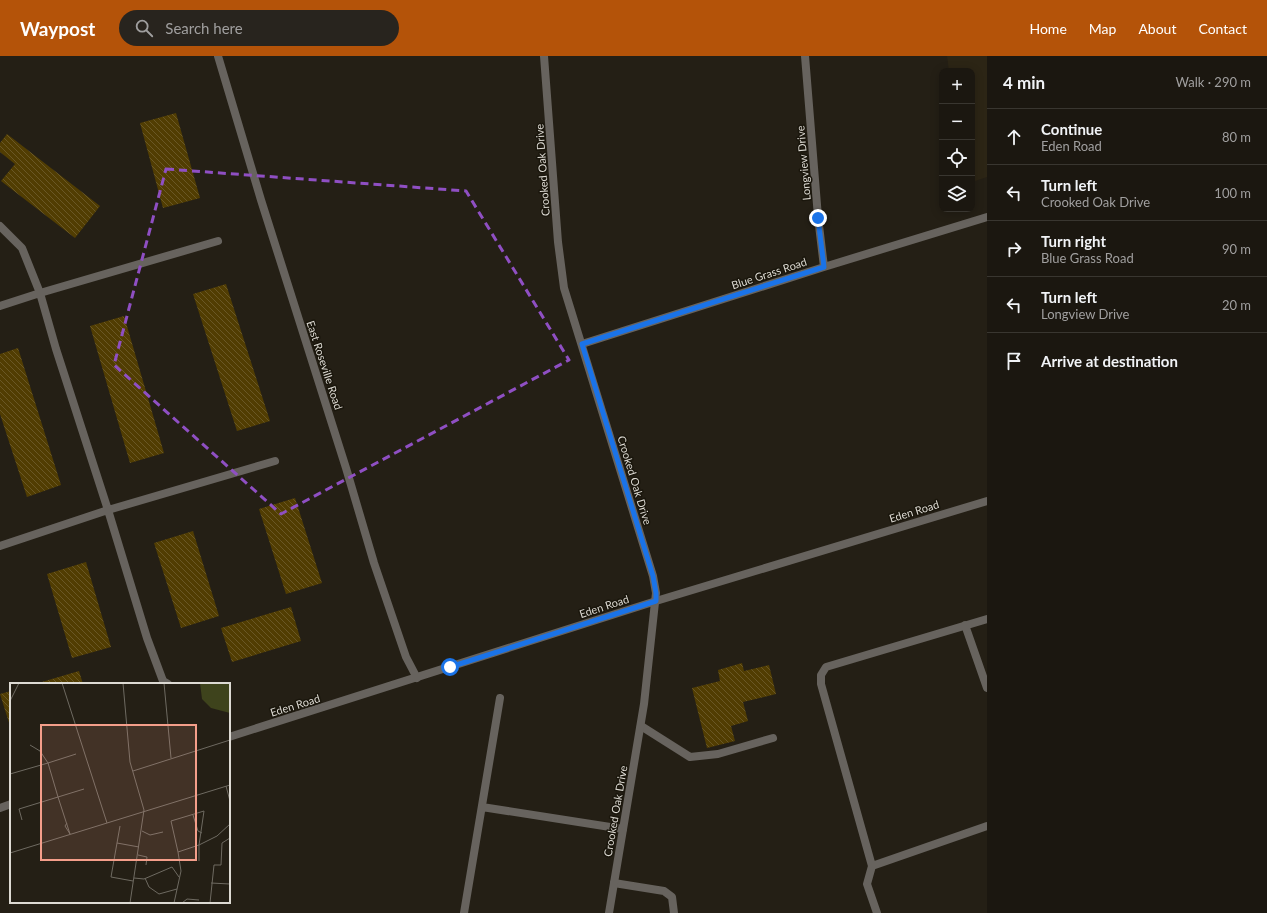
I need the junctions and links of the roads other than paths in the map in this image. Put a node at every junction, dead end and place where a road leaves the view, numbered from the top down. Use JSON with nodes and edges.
{"nodes":[{"id":1,"x":218,"y":56,"type":"edge"},
{"id":2,"x":544,"y":56,"type":"edge"},
{"id":3,"x":805,"y":56,"type":"edge"},
{"id":4,"x":987,"y":217,"type":"edge"},
{"id":5,"x":0,"y":226,"type":"edge"},
{"id":6,"x":218,"y":240,"type":"dead end"},
{"id":7,"x":824,"y":267,"type":"junction"},
{"id":8,"x":40,"y":293,"type":"junction"},
{"id":9,"x":0,"y":306,"type":"edge"},
{"id":10,"x":582,"y":344,"type":"junction"},
{"id":11,"x":275,"y":461,"type":"dead end"},
{"id":12,"x":987,"y":500,"type":"edge"},
{"id":13,"x":108,"y":510,"type":"junction"},
{"id":14,"x":0,"y":546,"type":"edge"},
{"id":15,"x":656,"y":601,"type":"junction"},
{"id":16,"x":987,"y":619,"type":"edge"},
{"id":17,"x":966,"y":625,"type":"junction"},
{"id":18,"x":418,"y":678,"type":"junction"},
{"id":19,"x":164,"y":683,"type":"edge"},
{"id":20,"x":987,"y":688,"type":"edge"},
{"id":21,"x":500,"y":698,"type":"dead end"},
{"id":22,"x":641,"y":726,"type":"junction"},
{"id":23,"x":230,"y":737,"type":"edge"},
{"id":24,"x":773,"y":738,"type":"dead end"},
{"id":25,"x":10,"y":804,"type":"edge"},
{"id":26,"x":482,"y":807,"type":"junction"},
{"id":27,"x":0,"y":808,"type":"edge"},
{"id":28,"x":987,"y":826,"type":"edge"},
{"id":29,"x":623,"y":828,"type":"junction"},
{"id":30,"x":872,"y":866,"type":"junction"},
{"id":31,"x":614,"y":883,"type":"junction"},
{"id":32,"x":464,"y":913,"type":"edge"},
{"id":33,"x":609,"y":913,"type":"edge"},
{"id":34,"x":674,"y":913,"type":"edge"},
{"id":35,"x":877,"y":913,"type":"edge"}],
"edges":[{"from":1,"to":18,"type":"street","name":"East Roseville Road"},
{"from":2,"to":10,"type":"street","name":"Crooked Oak Drive"},
{"from":3,"to":7,"type":"street","name":"Longview Drive"},
{"from":4,"to":7,"type":"street","name":"Blue Grass Road"},
{"from":5,"to":8,"type":"street"},
{"from":6,"to":8,"type":"street"},
{"from":7,"to":10,"type":"street","name":"Blue Grass Road"},
{"from":8,"to":9,"type":"street"},
{"from":8,"to":13,"type":"street"},
{"from":10,"to":15,"type":"street","name":"Crooked Oak Drive"},
{"from":11,"to":13,"type":"street"},
{"from":12,"to":15,"type":"street","name":"Eden Road"},
{"from":13,"to":14,"type":"street"},
{"from":13,"to":19,"type":"street"},
{"from":15,"to":18,"type":"street","name":"Eden Road"},
{"from":15,"to":22,"type":"street","name":"Crooked Oak Drive"},
{"from":16,"to":17,"type":"street"},
{"from":17,"to":20,"type":"street"},
{"from":17,"to":30,"type":"street"},
{"from":18,"to":23,"type":"street","name":"Eden Road"},
{"from":21,"to":26,"type":"street"},
{"from":22,"to":24,"type":"street"},
{"from":22,"to":29,"type":"street","name":"Crooked Oak Drive"},
{"from":25,"to":27,"type":"street"},
{"from":26,"to":29,"type":"street"},
{"from":26,"to":32,"type":"street"},
{"from":28,"to":30,"type":"street"},
{"from":29,"to":31,"type":"street","name":"Crooked Oak Drive"},
{"from":30,"to":35,"type":"street"},
{"from":31,"to":33,"type":"street","name":"Crooked Oak Drive"},
{"from":31,"to":34,"type":"street"}]}
